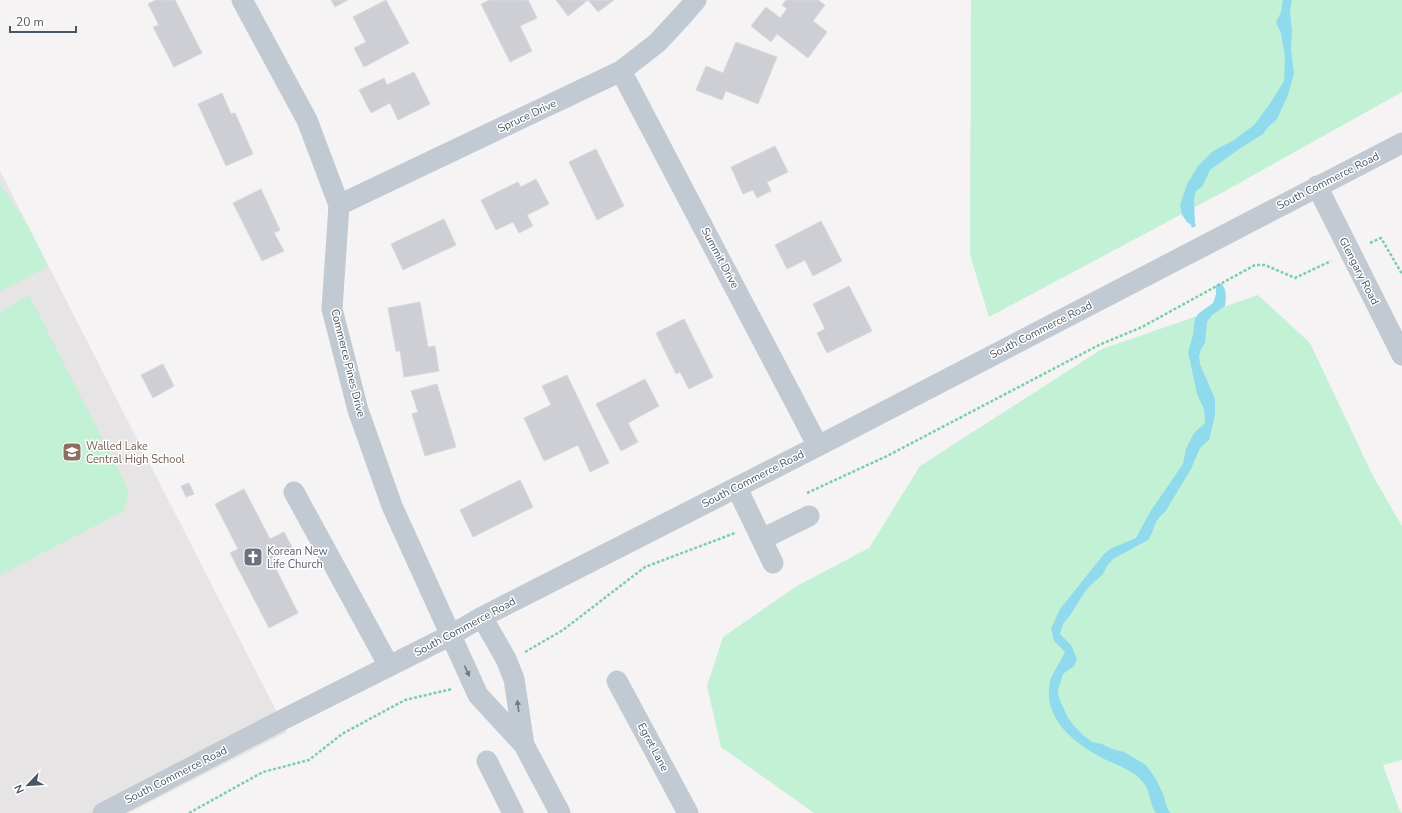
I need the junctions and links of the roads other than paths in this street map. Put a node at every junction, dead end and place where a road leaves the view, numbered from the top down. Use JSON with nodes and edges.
{"nodes":[{"id":1,"x":242,"y":0,"type":"edge"},
{"id":2,"x":696,"y":0,"type":"edge"},
{"id":3,"x":621,"y":71,"type":"junction"},
{"id":4,"x":1402,"y":143,"type":"edge"},
{"id":5,"x":1317,"y":186,"type":"junction"},
{"id":6,"x":339,"y":205,"type":"junction"},
{"id":7,"x":1402,"y":355,"type":"edge"},
{"id":8,"x":818,"y":446,"type":"junction"},
{"id":9,"x":736,"y":488,"type":"junction"},
{"id":10,"x":294,"y":492,"type":"dead end"},
{"id":11,"x":809,"y":516,"type":"dead end"},
{"id":12,"x":762,"y":539,"type":"junction"},
{"id":13,"x":773,"y":563,"type":"dead end"},
{"id":14,"x":482,"y":617,"type":"junction"},
{"id":15,"x":451,"y":635,"type":"junction"},
{"id":16,"x":389,"y":666,"type":"junction"},
{"id":17,"x":617,"y":681,"type":"dead end"},
{"id":18,"x":524,"y":745,"type":"junction"},
{"id":19,"x":487,"y":761,"type":"dead end"},
{"id":20,"x":103,"y":813,"type":"edge"},
{"id":21,"x":513,"y":813,"type":"edge"},
{"id":22,"x":560,"y":813,"type":"edge"},
{"id":23,"x":688,"y":813,"type":"edge"}],
"edges":[{"from":1,"to":6,"type":"street","name":"Commerce Pines Drive"},
{"from":2,"to":3,"type":"street","name":"Spruce Drive"},
{"from":3,"to":6,"type":"street","name":"Spruce Drive"},
{"from":3,"to":8,"type":"street","name":"Summit Drive"},
{"from":4,"to":5,"type":"street","name":"South Commerce Road"},
{"from":5,"to":7,"type":"street","name":"Glengary Road"},
{"from":5,"to":8,"type":"street","name":"South Commerce Road"},
{"from":6,"to":15,"type":"street","name":"Commerce Pines Drive"},
{"from":8,"to":9,"type":"street","name":"South Commerce Road"},
{"from":9,"to":12,"type":"street"},
{"from":9,"to":14,"type":"street","name":"South Commerce Road"},
{"from":10,"to":16,"type":"street"},
{"from":11,"to":12,"type":"street"},
{"from":12,"to":13,"type":"street"},
{"from":14,"to":15,"type":"street","name":"South Commerce Road"},
{"from":18,"to":14,"type":"street","one_way":true},
{"from":15,"to":16,"type":"street","name":"South Commerce Road"},
{"from":15,"to":18,"type":"street","name":"Commerce Pines Drive","one_way":true},
{"from":16,"to":20,"type":"street","name":"South Commerce Road"},
{"from":17,"to":23,"type":"street","name":"Egret Lane"},
{"from":18,"to":22,"type":"street"},
{"from":19,"to":21,"type":"street"}]}
